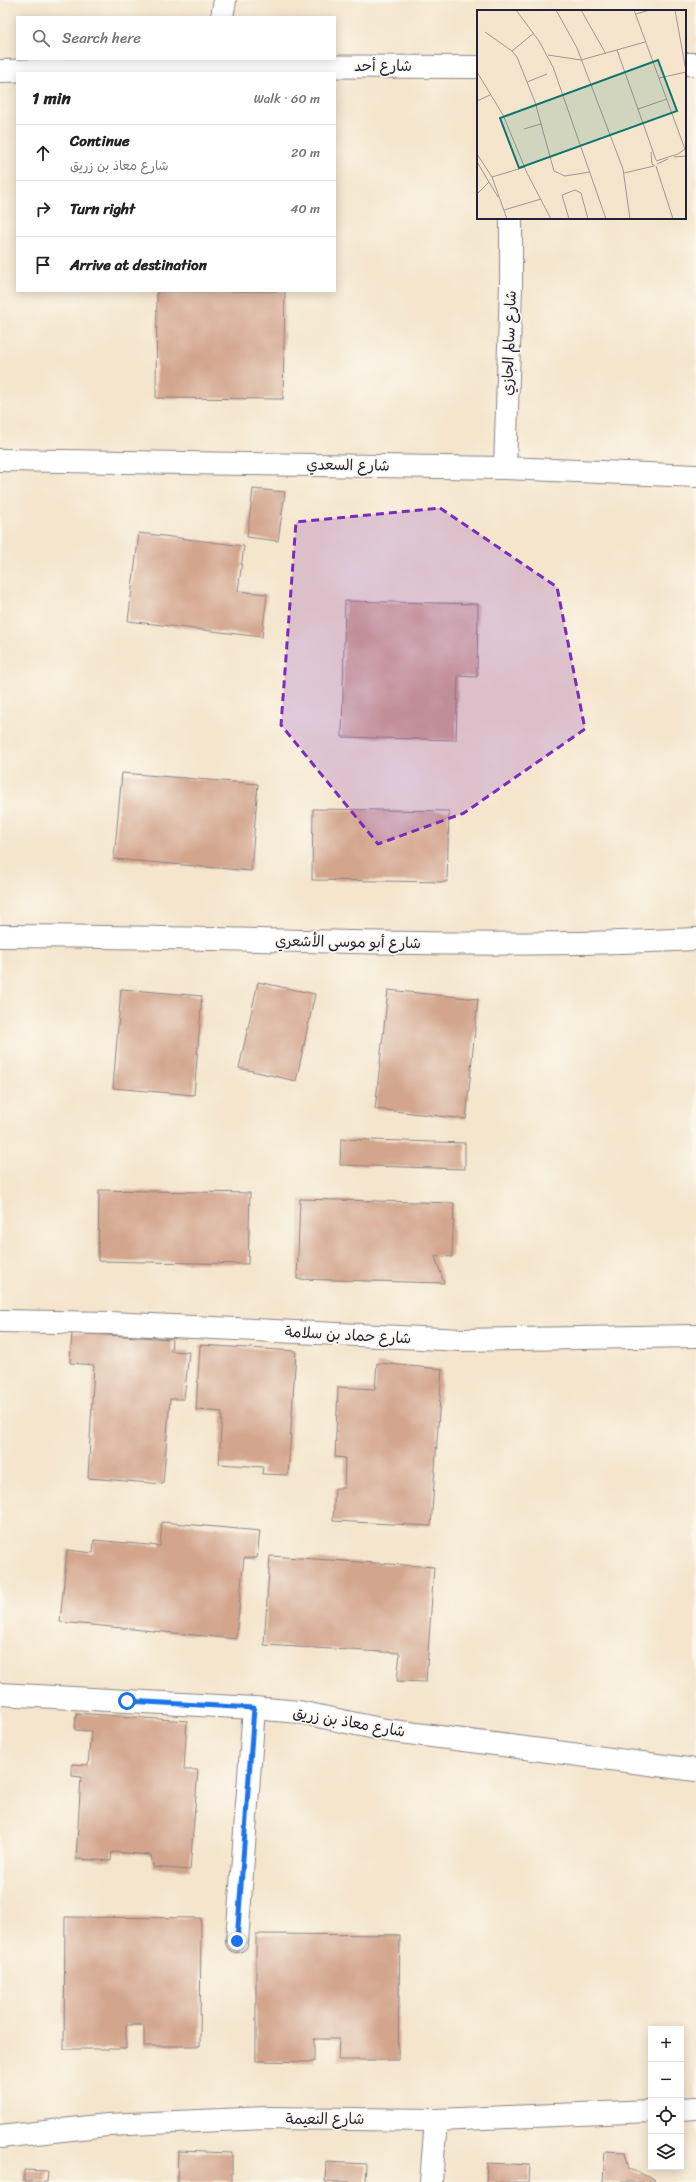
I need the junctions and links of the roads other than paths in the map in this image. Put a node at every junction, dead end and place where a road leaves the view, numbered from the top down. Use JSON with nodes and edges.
{"nodes":[{"id":1,"x":225,"y":0,"type":"edge"},
{"id":2,"x":222,"y":16,"type":"edge"},
{"id":3,"x":216,"y":62,"type":"edge"},
{"id":4,"x":477,"y":67,"type":"edge"},
{"id":5,"x":0,"y":71,"type":"edge"},
{"id":6,"x":511,"y":219,"type":"edge"},
{"id":7,"x":0,"y":460,"type":"edge"},
{"id":8,"x":505,"y":468,"type":"junction"},
{"id":9,"x":696,"y":476,"type":"edge"},
{"id":10,"x":0,"y":936,"type":"edge"},
{"id":11,"x":696,"y":939,"type":"edge"},
{"id":12,"x":0,"y":1321,"type":"edge"},
{"id":13,"x":696,"y":1336,"type":"edge"},
{"id":14,"x":0,"y":1694,"type":"edge"},
{"id":15,"x":254,"y":1708,"type":"junction"},
{"id":16,"x":696,"y":1770,"type":"edge"},
{"id":17,"x":237,"y":1941,"type":"dead end"},
{"id":18,"x":696,"y":2108,"type":"edge"},
{"id":19,"x":684,"y":2109,"type":"edge"},
{"id":20,"x":648,"y":2111,"type":"edge"},
{"id":21,"x":436,"y":2120,"type":"junction"},
{"id":22,"x":0,"y":2137,"type":"edge"},
{"id":23,"x":431,"y":2182,"type":"edge"}],
"edges":[{"from":1,"to":2,"type":"street"},
{"from":3,"to":4,"type":"street","name":"شارع أحد"},
{"from":3,"to":5,"type":"street","name":"شارع أحد"},
{"from":6,"to":8,"type":"street","name":"شارع سالم الجازي"},
{"from":7,"to":8,"type":"street","name":"شارع السعدي"},
{"from":8,"to":9,"type":"street","name":"شارع السعدي"},
{"from":10,"to":11,"type":"street","name":"شارع أبو موسى الأشعري"},
{"from":12,"to":13,"type":"street","name":"شارع حماد بن سلامة"},
{"from":14,"to":15,"type":"street","name":"شارع معاذ بن زريق"},
{"from":15,"to":16,"type":"street","name":"شارع معاذ بن زريق"},
{"from":15,"to":17,"type":"street"},
{"from":18,"to":19,"type":"street"},
{"from":20,"to":21,"type":"street","name":"شارع النعيمة"},
{"from":21,"to":22,"type":"street","name":"شارع النعيمة"},
{"from":21,"to":23,"type":"street"}]}
